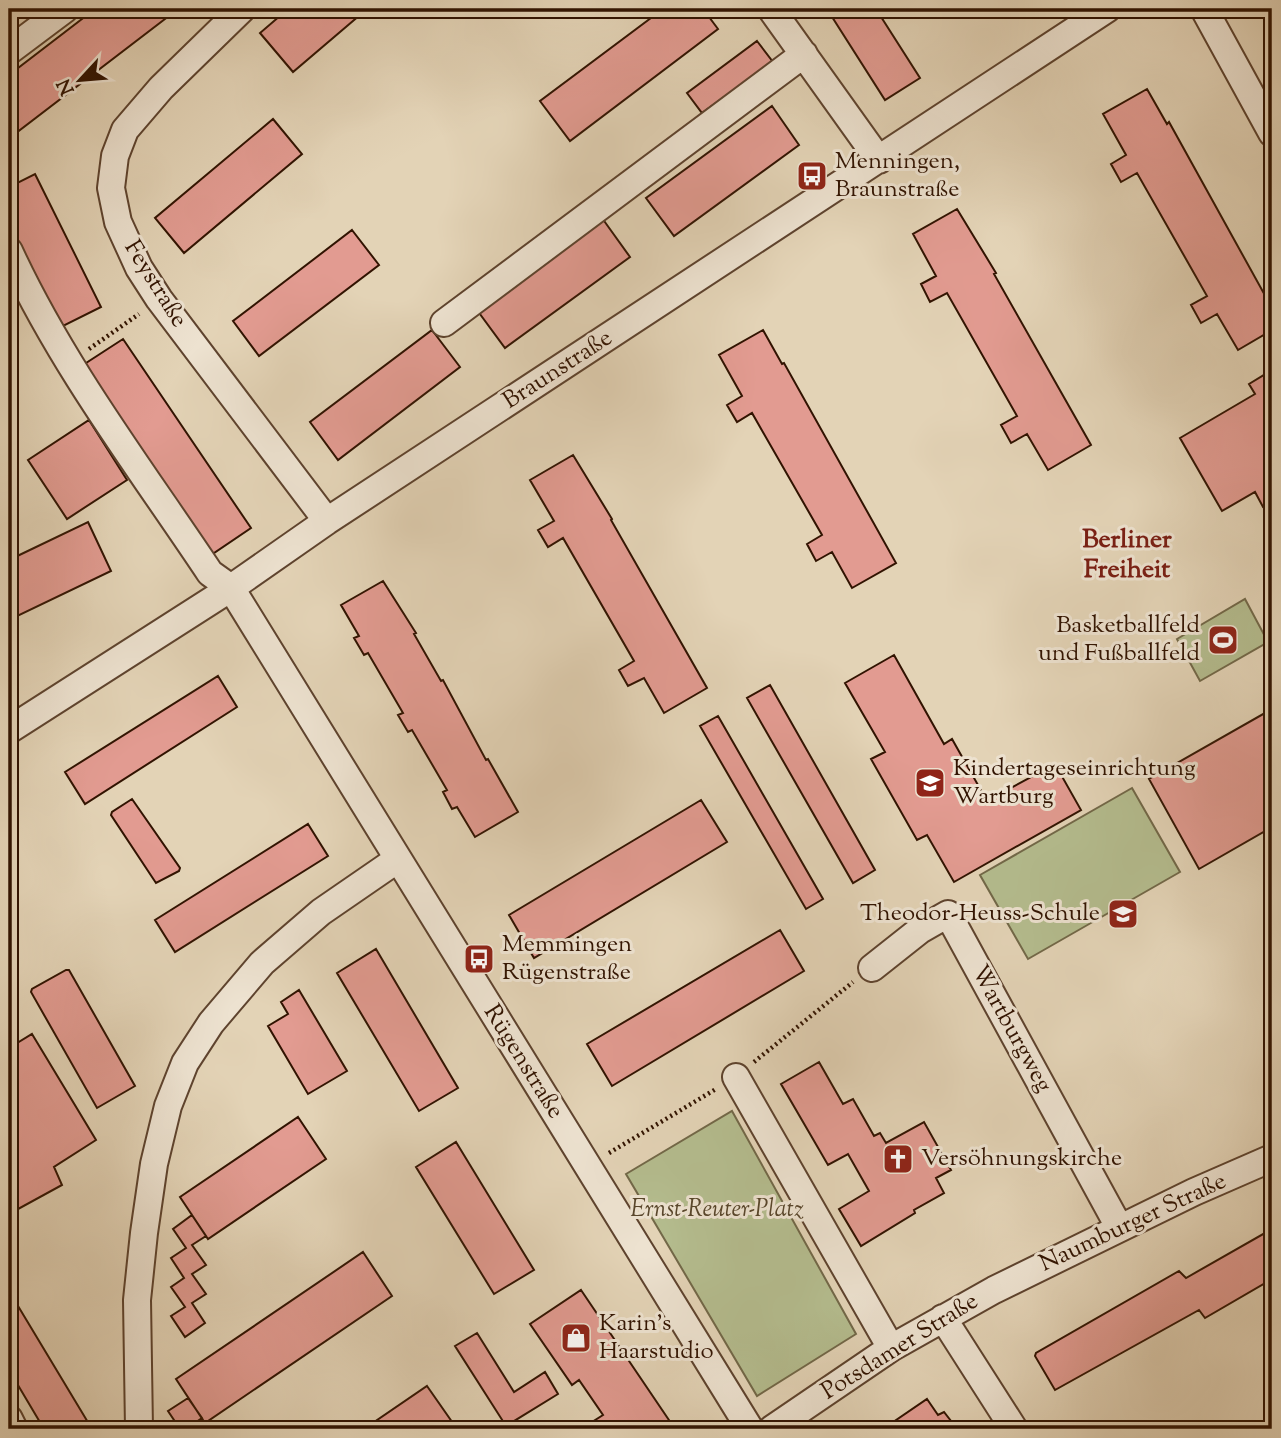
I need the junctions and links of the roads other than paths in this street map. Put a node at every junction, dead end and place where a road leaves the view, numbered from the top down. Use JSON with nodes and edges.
{"nodes":[{"id":1,"x":65,"y":9,"type":"edge"},
{"id":2,"x":242,"y":9,"type":"edge"},
{"id":3,"x":771,"y":9,"type":"edge"},
{"id":4,"x":1107,"y":9,"type":"edge"},
{"id":5,"x":1205,"y":9,"type":"edge"},
{"id":6,"x":9,"y":51,"type":"edge"},
{"id":7,"x":804,"y":54,"type":"junction"},
{"id":8,"x":1272,"y":132,"type":"edge"},
{"id":9,"x":879,"y":160,"type":"junction"},
{"id":10,"x":9,"y":251,"type":"edge"},
{"id":11,"x":444,"y":323,"type":"dead end"},
{"id":12,"x":327,"y":521,"type":"junction"},
{"id":13,"x":231,"y":588,"type":"junction"},
{"id":14,"x":9,"y":730,"type":"edge"},
{"id":15,"x":398,"y":859,"type":"junction"},
{"id":16,"x":872,"y":968,"type":"dead end"},
{"id":17,"x":736,"y":1077,"type":"dead end"},
{"id":18,"x":1272,"y":1158,"type":"edge"},
{"id":19,"x":1119,"y":1227,"type":"junction"},
{"id":20,"x":994,"y":1290,"type":"joint"},
{"id":21,"x":943,"y":1318,"type":"junction"},
{"id":22,"x":891,"y":1348,"type":"junction"},
{"id":23,"x":9,"y":1419,"type":"edge"},
{"id":24,"x":14,"y":1429,"type":"edge"},
{"id":25,"x":139,"y":1429,"type":"edge"},
{"id":26,"x":750,"y":1429,"type":"edge"},
{"id":27,"x":772,"y":1429,"type":"edge"},
{"id":28,"x":1014,"y":1429,"type":"edge"}],
"edges":[{"from":1,"to":6,"type":"street"},
{"from":2,"to":12,"type":"street","name":"Feystraße"},
{"from":3,"to":7,"type":"street"},
{"from":4,"to":9,"type":"street","name":"Braunstraße"},
{"from":5,"to":8,"type":"street"},
{"from":7,"to":9,"type":"street"},
{"from":7,"to":11,"type":"street"},
{"from":9,"to":12,"type":"street","name":"Braunstraße"},
{"from":10,"to":13,"type":"street","name":"Rügenstraße"},
{"from":12,"to":13,"type":"street","name":"Braunstraße"},
{"from":13,"to":14,"type":"street","name":"Braunstraße"},
{"from":13,"to":15,"type":"street","name":"Rügenstraße"},
{"from":15,"to":25,"type":"street"},
{"from":15,"to":26,"type":"street","name":"Rügenstraße"},
{"from":16,"to":19,"type":"street","name":"Wartburgweg"},
{"from":17,"to":22,"type":"street"},
{"from":18,"to":19,"type":"street","name":"Naumburger Straße"},
{"from":19,"to":20,"type":"street","name":"Naumburger Straße"},
{"from":20,"to":21,"type":"street","name":"Potsdamer Straße"},
{"from":21,"to":22,"type":"street","name":"Potsdamer Straße"},
{"from":21,"to":28,"type":"street"},
{"from":22,"to":27,"type":"street","name":"Potsdamer Straße"},
{"from":23,"to":24,"type":"street"}]}
